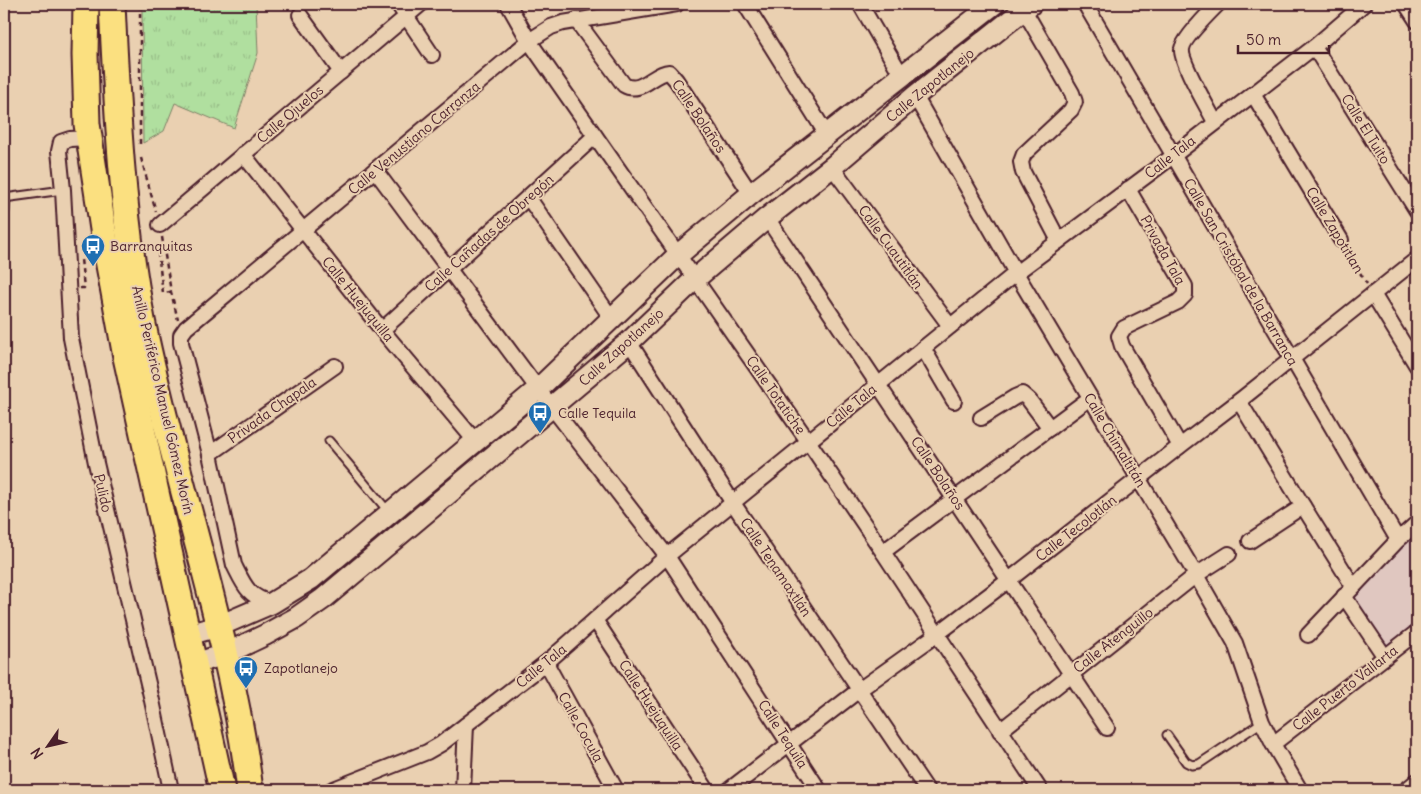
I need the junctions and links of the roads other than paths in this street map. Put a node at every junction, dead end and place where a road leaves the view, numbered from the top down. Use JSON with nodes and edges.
{"nodes":[{"id":1,"x":86,"y":4,"type":"edge"},
{"id":2,"x":112,"y":4,"type":"edge"},
{"id":3,"x":398,"y":4,"type":"edge"},
{"id":4,"x":421,"y":4,"type":"edge"},
{"id":5,"x":508,"y":4,"type":"edge"},
{"id":6,"x":677,"y":4,"type":"edge"},
{"id":7,"x":745,"y":4,"type":"edge"},
{"id":8,"x":860,"y":4,"type":"edge"},
{"id":9,"x":994,"y":4,"type":"edge"},
{"id":10,"x":1085,"y":4,"type":"edge"},
{"id":11,"x":1218,"y":4,"type":"edge"},
{"id":12,"x":1364,"y":4,"type":"edge"},
{"id":13,"x":1406,"y":4,"type":"edge"},
{"id":14,"x":1028,"y":7,"type":"edge"},
{"id":15,"x":300,"y":15,"type":"dead end"},
{"id":16,"x":406,"y":17,"type":"junction"},
{"id":17,"x":576,"y":20,"type":"junction"},
{"id":18,"x":1417,"y":21,"type":"edge"},
{"id":19,"x":529,"y":41,"type":"junction"},
{"id":20,"x":1314,"y":46,"type":"junction"},
{"id":21,"x":432,"y":55,"type":"dead end"},
{"id":22,"x":341,"y":72,"type":"junction"},
{"id":23,"x":902,"y":76,"type":"junction"},
{"id":24,"x":1253,"y":94,"type":"junction"},
{"id":25,"x":915,"y":96,"type":"junction"},
{"id":26,"x":1215,"y":122,"type":"junction"},
{"id":27,"x":827,"y":135,"type":"junction"},
{"id":28,"x":596,"y":136,"type":"junction"},
{"id":29,"x":89,"y":138,"type":"junction"},
{"id":30,"x":243,"y":154,"type":"junction"},
{"id":31,"x":1173,"y":156,"type":"junction"},
{"id":32,"x":832,"y":167,"type":"junction"},
{"id":33,"x":375,"y":170,"type":"junction"},
{"id":34,"x":1128,"y":189,"type":"junction"},
{"id":35,"x":63,"y":190,"type":"junction"},
{"id":36,"x":751,"y":194,"type":"junction"},
{"id":37,"x":528,"y":197,"type":"junction"},
{"id":38,"x":5,"y":198,"type":"edge"},
{"id":39,"x":1417,"y":211,"type":"edge"},
{"id":40,"x":767,"y":218,"type":"junction"},
{"id":41,"x":4,"y":219,"type":"edge"},
{"id":42,"x":160,"y":226,"type":"road end"},
{"id":43,"x":303,"y":230,"type":"junction"},
{"id":44,"x":1341,"y":240,"type":"road end"},
{"id":45,"x":1059,"y":241,"type":"junction"},
{"id":46,"x":678,"y":255,"type":"junction"},
{"id":47,"x":1417,"y":259,"type":"edge"},
{"id":48,"x":449,"y":269,"type":"junction"},
{"id":49,"x":1016,"y":273,"type":"junction"},
{"id":50,"x":695,"y":279,"type":"junction"},
{"id":51,"x":1373,"y":294,"type":"junction"},
{"id":52,"x":612,"y":319,"type":"junction"},
{"id":53,"x":950,"y":326,"type":"junction"},
{"id":54,"x":382,"y":330,"type":"junction"},
{"id":55,"x":628,"y":342,"type":"junction"},
{"id":56,"x":923,"y":348,"type":"junction"},
{"id":57,"x":1292,"y":358,"type":"junction"},
{"id":58,"x":334,"y":366,"type":"dead end"},
{"id":59,"x":1417,"y":366,"type":"edge"},
{"id":60,"x":878,"y":384,"type":"junction"},
{"id":61,"x":538,"y":389,"type":"junction"},
{"id":62,"x":1090,"y":398,"type":"junction"},
{"id":63,"x":954,"y":401,"type":"dead end"},
{"id":64,"x":1239,"y":401,"type":"junction"},
{"id":65,"x":552,"y":406,"type":"junction"},
{"id":66,"x":981,"y":418,"type":"dead end"},
{"id":67,"x":1050,"y":428,"type":"junction"},
{"id":68,"x":329,"y":440,"type":"dead end"},
{"id":69,"x":476,"y":442,"type":"junction"},
{"id":70,"x":808,"y":442,"type":"junction"},
{"id":71,"x":1180,"y":446,"type":"junction"},
{"id":72,"x":210,"y":454,"type":"junction"},
{"id":73,"x":1138,"y":479,"type":"junction"},
{"id":74,"x":956,"y":499,"type":"junction"},
{"id":75,"x":733,"y":503,"type":"junction"},
{"id":76,"x":1303,"y":506,"type":"junction"},
{"id":77,"x":390,"y":513,"type":"junction"},
{"id":78,"x":1417,"y":524,"type":"edge"},
{"id":79,"x":1250,"y":540,"type":"dead end"},
{"id":80,"x":1398,"y":540,"type":"junction"},
{"id":81,"x":883,"y":552,"type":"junction"},
{"id":82,"x":1229,"y":554,"type":"dead end"},
{"id":83,"x":667,"y":556,"type":"junction"},
{"id":84,"x":1196,"y":575,"type":"junction"},
{"id":85,"x":1009,"y":580,"type":"junction"},
{"id":86,"x":1349,"y":591,"type":"junction"},
{"id":87,"x":272,"y":603,"type":"junction"},
{"id":88,"x":595,"y":620,"type":"junction"},
{"id":89,"x":219,"y":626,"type":"junction"},
{"id":90,"x":1417,"y":632,"type":"edge"},
{"id":91,"x":187,"y":635,"type":"junction"},
{"id":92,"x":936,"y":635,"type":"junction"},
{"id":93,"x":1308,"y":635,"type":"dead end"},
{"id":94,"x":225,"y":654,"type":"junction"},
{"id":95,"x":1386,"y":657,"type":"junction"},
{"id":96,"x":546,"y":663,"type":"junction"},
{"id":97,"x":194,"y":664,"type":"junction"},
{"id":98,"x":1071,"y":673,"type":"junction"},
{"id":99,"x":859,"y":690,"type":"junction"},
{"id":100,"x":1262,"y":722,"type":"junction"},
{"id":101,"x":466,"y":725,"type":"junction"},
{"id":102,"x":1107,"y":728,"type":"dead end"},
{"id":103,"x":1000,"y":731,"type":"junction"},
{"id":104,"x":1167,"y":735,"type":"dead end"},
{"id":105,"x":789,"y":743,"type":"junction"},
{"id":106,"x":1273,"y":744,"type":"junction"},
{"id":107,"x":1417,"y":781,"type":"edge"},
{"id":108,"x":339,"y":789,"type":"edge"},
{"id":109,"x":171,"y":790,"type":"edge"},
{"id":110,"x":222,"y":790,"type":"edge"},
{"id":111,"x":250,"y":790,"type":"edge"},
{"id":112,"x":462,"y":790,"type":"edge"},
{"id":113,"x":616,"y":790,"type":"edge"},
{"id":114,"x":707,"y":790,"type":"edge"},
{"id":115,"x":729,"y":790,"type":"edge"},
{"id":116,"x":819,"y":790,"type":"edge"},
{"id":117,"x":927,"y":790,"type":"edge"},
{"id":118,"x":1040,"y":790,"type":"edge"},
{"id":119,"x":1300,"y":790,"type":"edge"},
{"id":120,"x":1406,"y":790,"type":"edge"}],
"edges":[{"from":1,"to":29,"type":"highway","name":"Anillo Periférico Manuel Gómez Morín"},
{"from":2,"to":89,"type":"highway","name":"Anillo Periférico Manuel Gómez Morín"},
{"from":3,"to":16,"type":"street"},
{"from":4,"to":16,"type":"street","name":"Calle Ojuelos"},
{"from":5,"to":19,"type":"street","name":"Calle Totatiche"},
{"from":6,"to":17,"type":"street","name":"Calle Venustiano Carranza"},
{"from":7,"to":27,"type":"street"},
{"from":8,"to":23,"type":"street"},
{"from":9,"to":23,"type":"street","name":"Calle Zapotlanejo"},
{"from":10,"to":31,"type":"street","name":"Calle San Cristóbal de la Barranca"},
{"from":11,"to":26,"type":"street"},
{"from":12,"to":20,"type":"street","name":"Calle Tala"},
{"from":13,"to":18,"type":"street"},
{"from":14,"to":25,"type":"street","name":"Calle Zapotlanejo"},
{"from":14,"to":45,"type":"street"},
{"from":15,"to":22,"type":"street"},
{"from":16,"to":21,"type":"street"},
{"from":16,"to":22,"type":"street","name":"Calle Ojuelos"},
{"from":17,"to":19,"type":"street","name":"Calle Venustiano Carranza"},
{"from":17,"to":36,"type":"street","name":"Calle Bolaños"},
{"from":19,"to":28,"type":"street","name":"Calle Totatiche"},
{"from":19,"to":33,"type":"street","name":"Calle Venustiano Carranza"},
{"from":20,"to":24,"type":"street","name":"Calle Tala"},
{"from":20,"to":39,"type":"street","name":"Calle El Tuito"},
{"from":22,"to":30,"type":"street","name":"Calle Ojuelos"},
{"from":23,"to":27,"type":"street","name":"Calle Zapotlanejo"},
{"from":24,"to":26,"type":"street","name":"Calle Tala"},
{"from":24,"to":44,"type":"street","name":"Calle Zapotitlan"},
{"from":25,"to":32,"type":"street","name":"Calle Zapotlanejo"},
{"from":25,"to":49,"type":"street","name":"Calle Chimaltitán"},
{"from":26,"to":31,"type":"street","name":"Calle Tala"},
{"from":27,"to":36,"type":"street","name":"Calle Zapotlanejo"},
{"from":28,"to":37,"type":"street","name":"Calle Cañadas de Obregón"},
{"from":28,"to":46,"type":"street","name":"Calle Totatiche"},
{"from":29,"to":35,"type":"street","name":"Pulido"},
{"from":29,"to":91,"type":"highway","name":"Anillo Periférico Manuel Gómez Morín"},
{"from":30,"to":42,"type":"street","name":"Calle Ojuelos"},
{"from":30,"to":43,"type":"street","name":"Calle Huejuquilla"},
{"from":31,"to":34,"type":"street","name":"Calle Tala"},
{"from":31,"to":57,"type":"street","name":"Calle San Cristóbal de la Barranca"},
{"from":32,"to":40,"type":"street","name":"Calle Zapotlanejo"},
{"from":32,"to":53,"type":"street","name":"Calle Cuautitlán"},
{"from":33,"to":43,"type":"street","name":"Calle Venustiano Carranza"},
{"from":33,"to":48,"type":"street","name":"Calle Tequila"},
{"from":34,"to":45,"type":"street","name":"Calle Tala"},
{"from":34,"to":71,"type":"street","name":"Privada Tala"},
{"from":35,"to":38,"type":"lane"},
{"from":35,"to":109,"type":"street","name":"Pulido"},
{"from":36,"to":46,"type":"street","name":"Calle Zapotlanejo"},
{"from":37,"to":48,"type":"street","name":"Calle Cañadas de Obregón"},
{"from":37,"to":52,"type":"street"},
{"from":38,"to":41,"type":"lane"},
{"from":40,"to":50,"type":"street","name":"Calle Zapotlanejo"},
{"from":40,"to":60,"type":"street","name":"Calle Bolaños"},
{"from":43,"to":54,"type":"street","name":"Calle Huejuquilla"},
{"from":43,"to":72,"type":"street","name":"Calle Venustiano Carranza"},
{"from":45,"to":49,"type":"street","name":"Calle Tala"},
{"from":46,"to":50,"type":"street","name":"Calle Totatiche"},
{"from":46,"to":52,"type":"street","name":"Calle Zapotlanejo"},
{"from":47,"to":51,"type":"street","name":"Calle Tecolotlán"},
{"from":48,"to":54,"type":"street","name":"Calle Cañadas de Obregón"},
{"from":48,"to":61,"type":"street","name":"Calle Tequila"},
{"from":49,"to":53,"type":"street","name":"Calle Tala"},
{"from":49,"to":62,"type":"street","name":"Calle Chimaltitán"},
{"from":50,"to":55,"type":"street","name":"Calle Zapotlanejo"},
{"from":50,"to":70,"type":"street","name":"Calle Totatiche"},
{"from":51,"to":57,"type":"street","name":"Calle Tecolotlán"},
{"from":51,"to":59,"type":"street"},
{"from":52,"to":61,"type":"street","name":"Calle Zapotlanejo"},
{"from":53,"to":56,"type":"street","name":"Calle Tala"},
{"from":54,"to":69,"type":"street","name":"Calle Huejuquilla"},
{"from":55,"to":65,"type":"street","name":"Calle Zapotlanejo"},
{"from":55,"to":75,"type":"street","name":"Calle Tenamaxtlán"},
{"from":56,"to":60,"type":"street","name":"Calle Tala"},
{"from":56,"to":63,"type":"street"},
{"from":57,"to":64,"type":"street","name":"Calle Tecolotlán"},
{"from":57,"to":80,"type":"street","name":"Calle San Cristóbal de la Barranca"},
{"from":58,"to":72,"type":"street","name":"Privada Chapala"},
{"from":60,"to":70,"type":"street","name":"Calle Tala"},
{"from":60,"to":74,"type":"street","name":"Calle Bolaños"},
{"from":61,"to":65,"type":"street","name":"Calle Tequila"},
{"from":61,"to":69,"type":"street","name":"Calle Zapotlanejo"},
{"from":62,"to":67,"type":"street"},
{"from":62,"to":73,"type":"street","name":"Calle Chimaltitán"},
{"from":64,"to":71,"type":"street","name":"Calle Tecolotlán"},
{"from":64,"to":76,"type":"street"},
{"from":65,"to":83,"type":"street","name":"Calle Tequila"},
{"from":65,"to":94,"type":"street","name":"Calle Zapotlanejo"},
{"from":66,"to":67,"type":"street"},
{"from":67,"to":74,"type":"street"},
{"from":68,"to":77,"type":"lane"},
{"from":69,"to":77,"type":"street","name":"Calle Zapotlanejo"},
{"from":70,"to":75,"type":"street","name":"Calle Tala"},
{"from":70,"to":81,"type":"street","name":"Calle Totatiche"},
{"from":71,"to":73,"type":"street","name":"Calle Tecolotlán"},
{"from":72,"to":87,"type":"street"},
{"from":73,"to":84,"type":"street","name":"Calle Chimaltitán"},
{"from":73,"to":85,"type":"street","name":"Calle Tecolotlán"},
{"from":74,"to":81,"type":"street"},
{"from":74,"to":85,"type":"street","name":"Calle Bolaños"},
{"from":75,"to":83,"type":"street","name":"Calle Tala"},
{"from":75,"to":99,"type":"street","name":"Calle Tenamaxtlán"},
{"from":76,"to":79,"type":"street"},
{"from":76,"to":86,"type":"street"},
{"from":77,"to":87,"type":"street","name":"Calle Zapotlanejo"},
{"from":78,"to":80,"type":"street"},
{"from":80,"to":86,"type":"street"},
{"from":81,"to":92,"type":"street","name":"Calle Totatiche"},
{"from":82,"to":84,"type":"street","name":"Calle Atenguillo"},
{"from":83,"to":88,"type":"street","name":"Calle Tala"},
{"from":83,"to":105,"type":"street","name":"Calle Tequila"},
{"from":84,"to":98,"type":"street","name":"Calle Atenguillo"},
{"from":84,"to":100,"type":"street","name":"Calle Chimaltitán"},
{"from":85,"to":92,"type":"street","name":"Calle Tecolotlán"},
{"from":85,"to":98,"type":"street","name":"Calle Bolaños"},
{"from":86,"to":93,"type":"street"},
{"from":86,"to":95,"type":"street"},
{"from":87,"to":89,"type":"street","name":"Calle Zapotlanejo"},
{"from":88,"to":96,"type":"street","name":"Calle Tala"},
{"from":88,"to":114,"type":"street","name":"Calle Huejuquilla"},
{"from":89,"to":91,"type":"street","name":"Calle Zapotlanejo"},
{"from":89,"to":94,"type":"highway","name":"Anillo Periférico Manuel Gómez Morín"},
{"from":90,"to":95,"type":"street","name":"Calle Puerto Vallarta"},
{"from":91,"to":97,"type":"highway","name":"Anillo Periférico Manuel Gómez Morín"},
{"from":92,"to":99,"type":"street","name":"Calle Tecolotlán"},
{"from":92,"to":103,"type":"street","name":"Calle Totatiche"},
{"from":94,"to":97,"type":"street","name":"Calle Zapotlanejo"},
{"from":94,"to":111,"type":"highway","name":"Anillo Periférico Manuel Gómez Morín"},
{"from":95,"to":106,"type":"street","name":"Calle Puerto Vallarta"},
{"from":96,"to":101,"type":"street","name":"Calle Tala"},
{"from":96,"to":113,"type":"street","name":"Calle Cocula"},
{"from":97,"to":110,"type":"highway","name":"Anillo Periférico Manuel Gómez Morín"},
{"from":98,"to":102,"type":"street","name":"Calle Bolaños"},
{"from":98,"to":103,"type":"street","name":"Calle Atenguillo"},
{"from":99,"to":105,"type":"street","name":"Calle Tecolotlán"},
{"from":99,"to":117,"type":"street","name":"Calle Tenamaxtlán"},
{"from":100,"to":104,"type":"lane"},
{"from":100,"to":106,"type":"street","name":"Calle Chimaltitán"},
{"from":101,"to":108,"type":"street","name":"Calle Tala"},
{"from":101,"to":112,"type":"street"},
{"from":103,"to":118,"type":"street","name":"Calle Totatiche"},
{"from":105,"to":115,"type":"street","name":"Calle Tecolotlán"},
{"from":105,"to":116,"type":"street","name":"Calle Tequila"},
{"from":106,"to":119,"type":"street","name":"Calle Chimaltitán"},
{"from":107,"to":120,"type":"street"}]}
